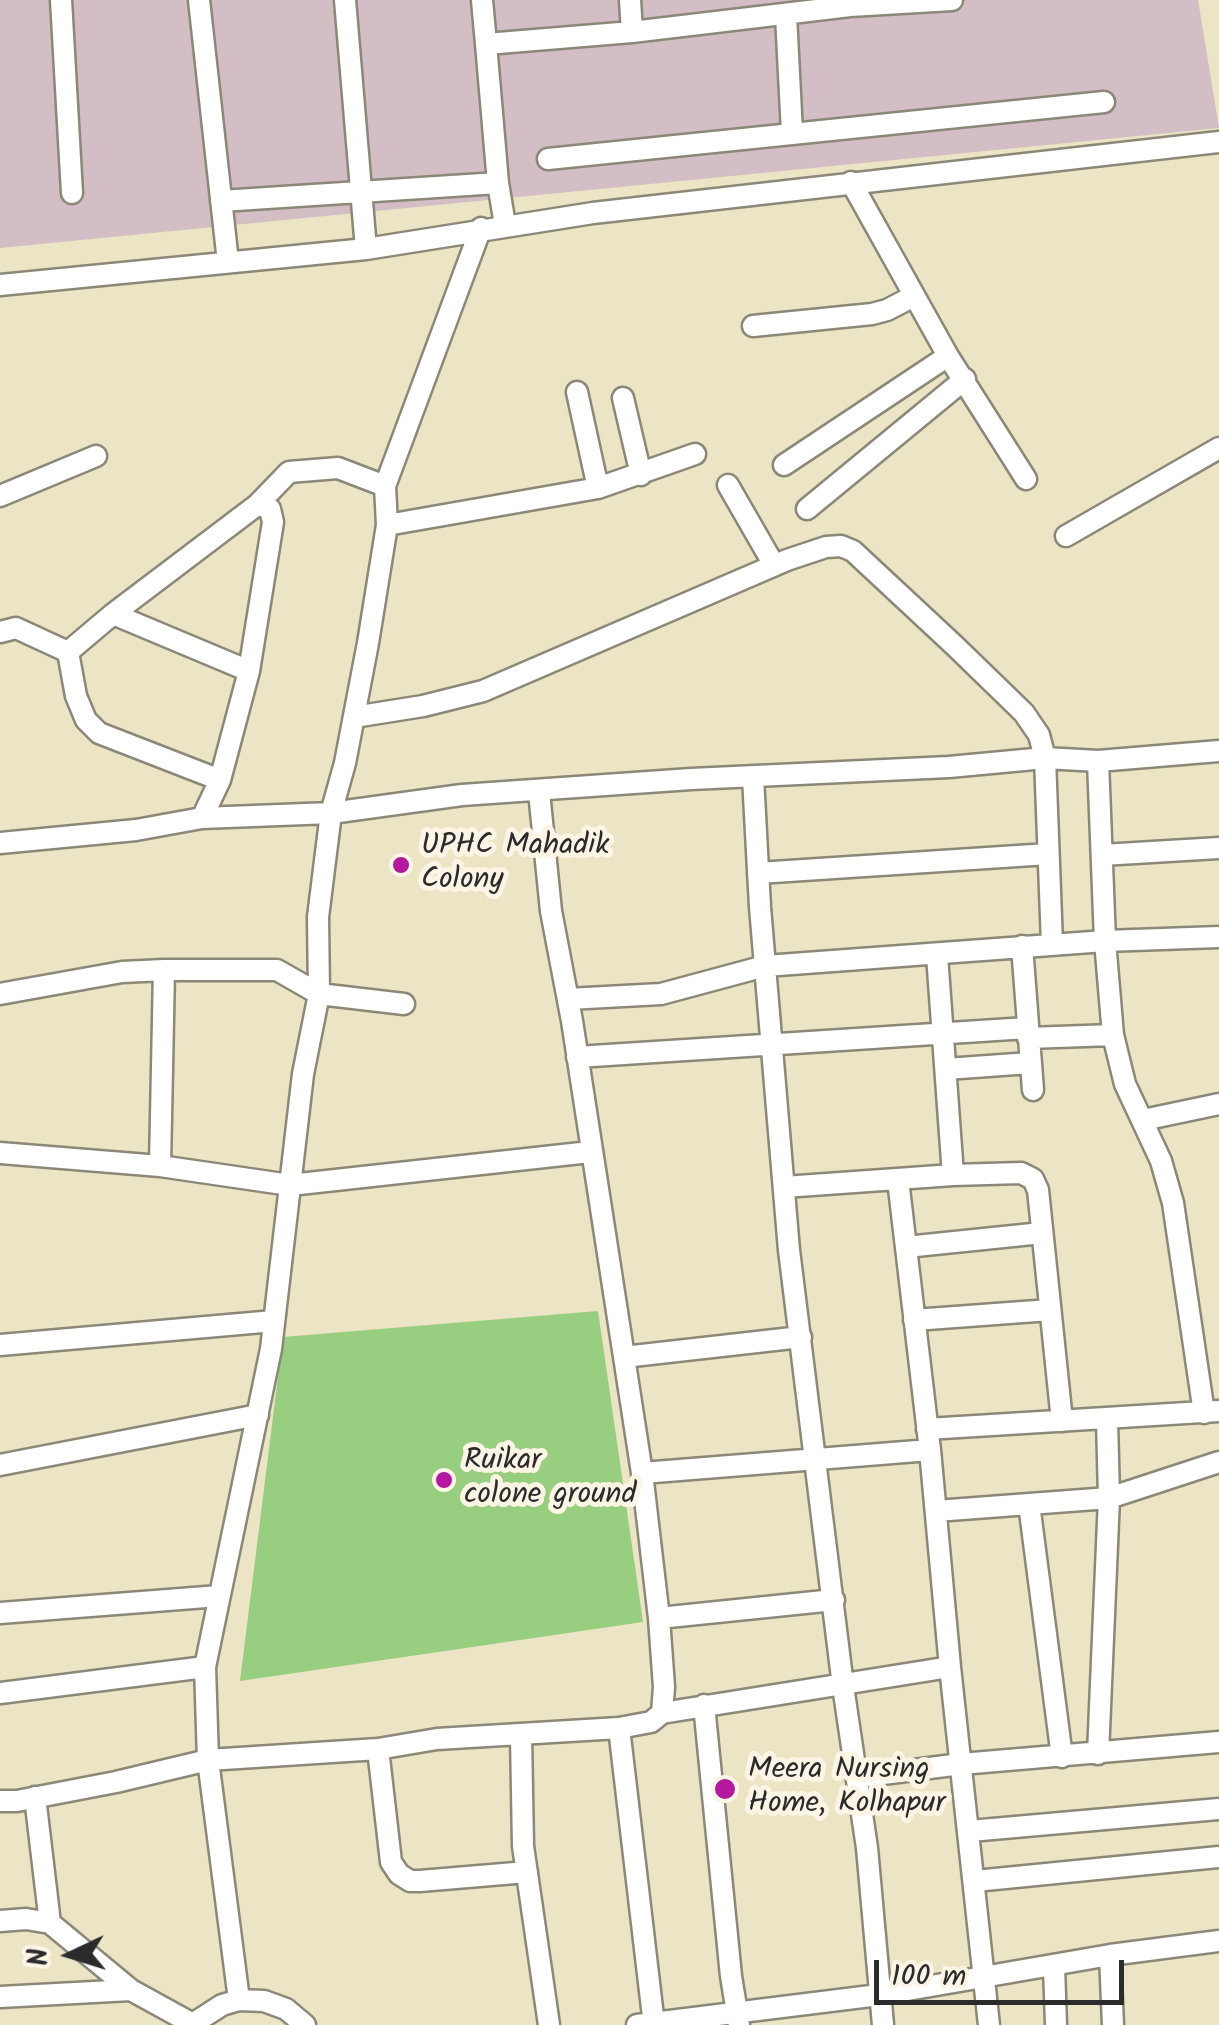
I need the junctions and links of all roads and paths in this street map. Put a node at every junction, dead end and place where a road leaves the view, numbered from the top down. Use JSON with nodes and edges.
{"nodes":[{"id":1,"x":62,"y":0,"type":"edge"},
{"id":2,"x":199,"y":0,"type":"edge"},
{"id":3,"x":344,"y":0,"type":"edge"},
{"id":4,"x":482,"y":0,"type":"edge"},
{"id":5,"x":630,"y":0,"type":"edge"},
{"id":6,"x":952,"y":0,"type":"edge"},
{"id":7,"x":850,"y":3,"type":"edge"},
{"id":8,"x":763,"y":9,"type":"edge"},
{"id":9,"x":786,"y":15,"type":"junction"},
{"id":10,"x":632,"y":32,"type":"junction"},
{"id":11,"x":486,"y":44,"type":"junction"},
{"id":12,"x":1104,"y":102,"type":"dead end"},
{"id":13,"x":792,"y":132,"type":"junction"},
{"id":14,"x":1219,"y":142,"type":"edge"},
{"id":15,"x":548,"y":159,"type":"dead end"},
{"id":16,"x":851,"y":182,"type":"junction"},
{"id":17,"x":498,"y":183,"type":"junction"},
{"id":18,"x":360,"y":191,"type":"junction"},
{"id":19,"x":72,"y":192,"type":"dead end"},
{"id":20,"x":221,"y":201,"type":"junction"},
{"id":21,"x":505,"y":225,"type":"junction"},
{"id":22,"x":481,"y":228,"type":"junction"},
{"id":23,"x":366,"y":249,"type":"junction"},
{"id":24,"x":228,"y":262,"type":"junction"},
{"id":25,"x":0,"y":285,"type":"edge"},
{"id":26,"x":914,"y":296,"type":"junction"},
{"id":27,"x":754,"y":326,"type":"dead end"},
{"id":28,"x":948,"y":356,"type":"junction"},
{"id":29,"x":965,"y":380,"type":"junction"},
{"id":30,"x":578,"y":392,"type":"dead end"},
{"id":31,"x":623,"y":398,"type":"dead end"},
{"id":32,"x":1219,"y":448,"type":"edge"},
{"id":33,"x":695,"y":454,"type":"dead end"},
{"id":34,"x":96,"y":456,"type":"dead end"},
{"id":35,"x":784,"y":464,"type":"dead end"},
{"id":36,"x":641,"y":475,"type":"junction"},
{"id":37,"x":1026,"y":479,"type":"dead end"},
{"id":38,"x":728,"y":485,"type":"dead end"},
{"id":39,"x":385,"y":486,"type":"junction"},
{"id":40,"x":598,"y":488,"type":"junction"},
{"id":41,"x":0,"y":496,"type":"edge"},
{"id":42,"x":258,"y":504,"type":"junction"},
{"id":43,"x":807,"y":508,"type":"dead end"},
{"id":44,"x":387,"y":524,"type":"junction"},
{"id":45,"x":1066,"y":536,"type":"dead end"},
{"id":46,"x":774,"y":566,"type":"junction"},
{"id":47,"x":113,"y":614,"type":"junction"},
{"id":48,"x":0,"y":632,"type":"edge"},
{"id":49,"x":68,"y":652,"type":"junction"},
{"id":50,"x":249,"y":671,"type":"junction"},
{"id":51,"x":354,"y":717,"type":"junction"},
{"id":52,"x":1219,"y":751,"type":"edge"},
{"id":53,"x":1044,"y":758,"type":"junction"},
{"id":54,"x":1098,"y":761,"type":"junction"},
{"id":55,"x":753,"y":776,"type":"junction"},
{"id":56,"x":220,"y":780,"type":"junction"},
{"id":57,"x":539,"y":792,"type":"junction"},
{"id":58,"x":330,"y":813,"type":"junction"},
{"id":59,"x":202,"y":818,"type":"junction"},
{"id":60,"x":0,"y":843,"type":"edge"},
{"id":61,"x":1219,"y":848,"type":"edge"},
{"id":62,"x":1048,"y":854,"type":"junction"},
{"id":63,"x":1102,"y":855,"type":"junction"},
{"id":64,"x":758,"y":872,"type":"junction"},
{"id":65,"x":1219,"y":938,"type":"edge"},
{"id":66,"x":1106,"y":941,"type":"junction"},
{"id":67,"x":1052,"y":944,"type":"junction"},
{"id":68,"x":1022,"y":946,"type":"junction"},
{"id":69,"x":937,"y":954,"type":"junction"},
{"id":70,"x":765,"y":966,"type":"junction"},
{"id":71,"x":164,"y":970,"type":"junction"},
{"id":72,"x":0,"y":994,"type":"edge"},
{"id":73,"x":319,"y":994,"type":"junction"},
{"id":74,"x":568,"y":1000,"type":"junction"},
{"id":75,"x":404,"y":1004,"type":"dead end"},
{"id":76,"x":1028,"y":1033,"type":"junction"},
{"id":77,"x":943,"y":1034,"type":"junction"},
{"id":78,"x":1114,"y":1036,"type":"junction"},
{"id":79,"x":772,"y":1046,"type":"junction"},
{"id":80,"x":577,"y":1057,"type":"junction"},
{"id":81,"x":1030,"y":1064,"type":"junction"},
{"id":82,"x":946,"y":1069,"type":"junction"},
{"id":83,"x":1033,"y":1090,"type":"dead end"},
{"id":84,"x":1219,"y":1104,"type":"edge"},
{"id":85,"x":1143,"y":1120,"type":"junction"},
{"id":86,"x":590,"y":1152,"type":"junction"},
{"id":87,"x":0,"y":1153,"type":"edge"},
{"id":88,"x":160,"y":1166,"type":"junction"},
{"id":89,"x":953,"y":1174,"type":"junction"},
{"id":90,"x":898,"y":1180,"type":"junction"},
{"id":91,"x":290,"y":1184,"type":"junction"},
{"id":92,"x":784,"y":1187,"type":"junction"},
{"id":93,"x":1042,"y":1233,"type":"junction"},
{"id":94,"x":906,"y":1247,"type":"junction"},
{"id":95,"x":1050,"y":1310,"type":"junction"},
{"id":96,"x":914,"y":1320,"type":"junction"},
{"id":97,"x":274,"y":1321,"type":"junction"},
{"id":98,"x":801,"y":1337,"type":"junction"},
{"id":99,"x":0,"y":1345,"type":"edge"},
{"id":100,"x":624,"y":1357,"type":"junction"},
{"id":101,"x":1212,"y":1412,"type":"edge"},
{"id":102,"x":258,"y":1415,"type":"junction"},
{"id":103,"x":1062,"y":1420,"type":"junction"},
{"id":104,"x":1107,"y":1420,"type":"junction"},
{"id":105,"x":929,"y":1440,"type":"junction"},
{"id":106,"x":816,"y":1457,"type":"junction"},
{"id":107,"x":1219,"y":1462,"type":"edge"},
{"id":108,"x":0,"y":1465,"type":"edge"},
{"id":109,"x":642,"y":1473,"type":"junction"},
{"id":110,"x":1110,"y":1498,"type":"junction"},
{"id":111,"x":1029,"y":1504,"type":"junction"},
{"id":112,"x":936,"y":1511,"type":"junction"},
{"id":113,"x":220,"y":1596,"type":"junction"},
{"id":114,"x":834,"y":1600,"type":"junction"},
{"id":115,"x":0,"y":1613,"type":"edge"},
{"id":116,"x":659,"y":1618,"type":"junction"},
{"id":117,"x":205,"y":1667,"type":"junction"},
{"id":118,"x":950,"y":1667,"type":"junction"},
{"id":119,"x":843,"y":1686,"type":"junction"},
{"id":120,"x":0,"y":1693,"type":"edge"},
{"id":121,"x":704,"y":1705,"type":"junction"},
{"id":122,"x":662,"y":1713,"type":"junction"},
{"id":123,"x":619,"y":1728,"type":"junction"},
{"id":124,"x":522,"y":1735,"type":"junction"},
{"id":125,"x":1219,"y":1742,"type":"edge"},
{"id":126,"x":378,"y":1749,"type":"junction"},
{"id":127,"x":1098,"y":1754,"type":"junction"},
{"id":128,"x":1062,"y":1757,"type":"junction"},
{"id":129,"x":208,"y":1760,"type":"junction"},
{"id":130,"x":961,"y":1764,"type":"junction"},
{"id":131,"x":858,"y":1777,"type":"junction"},
{"id":132,"x":35,"y":1797,"type":"junction"},
{"id":133,"x":0,"y":1800,"type":"edge"},
{"id":134,"x":1219,"y":1809,"type":"edge"},
{"id":135,"x":970,"y":1831,"type":"junction"},
{"id":136,"x":1219,"y":1857,"type":"edge"},
{"id":137,"x":527,"y":1872,"type":"junction"},
{"id":138,"x":975,"y":1881,"type":"junction"},
{"id":139,"x":0,"y":1922,"type":"edge"},
{"id":140,"x":50,"y":1923,"type":"junction"},
{"id":141,"x":1219,"y":1941,"type":"edge"},
{"id":142,"x":1110,"y":1955,"type":"junction"},
{"id":143,"x":1054,"y":1966,"type":"junction"},
{"id":144,"x":985,"y":1978,"type":"junction"},
{"id":145,"x":132,"y":1990,"type":"junction"},
{"id":146,"x":879,"y":1995,"type":"junction"},
{"id":147,"x":0,"y":1997,"type":"edge"},
{"id":148,"x":239,"y":2000,"type":"junction"},
{"id":149,"x":739,"y":2019,"type":"edge"},
{"id":150,"x":191,"y":2024,"type":"edge"},
{"id":151,"x":648,"y":2024,"type":"edge"},
{"id":152,"x":305,"y":2025,"type":"edge"},
{"id":153,"x":549,"y":2025,"type":"edge"},
{"id":154,"x":883,"y":2025,"type":"edge"},
{"id":155,"x":990,"y":2025,"type":"edge"},
{"id":156,"x":1056,"y":2025,"type":"edge"},
{"id":157,"x":1113,"y":2025,"type":"edge"}],
"edges":[{"from":1,"to":19,"type":"street"},
{"from":2,"to":20,"type":"street"},
{"from":3,"to":18,"type":"street"},
{"from":4,"to":11,"type":"street"},
{"from":5,"to":10,"type":"street"},
{"from":6,"to":7,"type":"street"},
{"from":7,"to":9,"type":"street"},
{"from":8,"to":9,"type":"street"},
{"from":8,"to":10,"type":"street"},
{"from":9,"to":13,"type":"street"},
{"from":10,"to":11,"type":"street"},
{"from":11,"to":17,"type":"street"},
{"from":12,"to":13,"type":"street"},
{"from":13,"to":15,"type":"street"},
{"from":14,"to":16,"type":"street"},
{"from":16,"to":21,"type":"street"},
{"from":16,"to":26,"type":"street"},
{"from":17,"to":18,"type":"street"},
{"from":17,"to":21,"type":"street"},
{"from":18,"to":20,"type":"street"},
{"from":18,"to":23,"type":"street"},
{"from":20,"to":24,"type":"street"},
{"from":21,"to":22,"type":"street"},
{"from":22,"to":23,"type":"street"},
{"from":22,"to":39,"type":"street"},
{"from":23,"to":24,"type":"street"},
{"from":24,"to":25,"type":"street"},
{"from":26,"to":27,"type":"street"},
{"from":26,"to":28,"type":"street"},
{"from":28,"to":29,"type":"street"},
{"from":28,"to":35,"type":"street"},
{"from":29,"to":37,"type":"street"},
{"from":29,"to":43,"type":"street"},
{"from":30,"to":40,"type":"street"},
{"from":31,"to":36,"type":"street"},
{"from":32,"to":45,"type":"street"},
{"from":33,"to":36,"type":"street"},
{"from":34,"to":41,"type":"street"},
{"from":36,"to":40,"type":"street"},
{"from":38,"to":46,"type":"street"},
{"from":39,"to":42,"type":"street"},
{"from":39,"to":44,"type":"street"},
{"from":40,"to":44,"type":"street"},
{"from":42,"to":47,"type":"street"},
{"from":42,"to":50,"type":"street"},
{"from":44,"to":51,"type":"street"},
{"from":46,"to":51,"type":"street"},
{"from":46,"to":53,"type":"street"},
{"from":47,"to":49,"type":"street"},
{"from":47,"to":50,"type":"street"},
{"from":48,"to":49,"type":"street"},
{"from":49,"to":56,"type":"street"},
{"from":50,"to":56,"type":"street"},
{"from":51,"to":58,"type":"street"},
{"from":52,"to":54,"type":"street"},
{"from":53,"to":54,"type":"street"},
{"from":53,"to":55,"type":"street"},
{"from":53,"to":62,"type":"street"},
{"from":54,"to":63,"type":"street"},
{"from":55,"to":57,"type":"street"},
{"from":55,"to":64,"type":"street"},
{"from":56,"to":59,"type":"street"},
{"from":57,"to":58,"type":"street"},
{"from":57,"to":74,"type":"street"},
{"from":58,"to":59,"type":"street"},
{"from":58,"to":73,"type":"street"},
{"from":59,"to":60,"type":"street"},
{"from":61,"to":63,"type":"street"},
{"from":62,"to":64,"type":"street"},
{"from":62,"to":67,"type":"street"},
{"from":63,"to":66,"type":"street"},
{"from":64,"to":70,"type":"street"},
{"from":65,"to":66,"type":"street"},
{"from":66,"to":67,"type":"street"},
{"from":66,"to":78,"type":"street"},
{"from":67,"to":68,"type":"street"},
{"from":68,"to":69,"type":"street"},
{"from":68,"to":76,"type":"street"},
{"from":69,"to":70,"type":"street"},
{"from":69,"to":77,"type":"street"},
{"from":70,"to":74,"type":"street"},
{"from":70,"to":79,"type":"street"},
{"from":71,"to":72,"type":"street"},
{"from":71,"to":73,"type":"street"},
{"from":71,"to":88,"type":"street"},
{"from":73,"to":75,"type":"street"},
{"from":73,"to":91,"type":"street"},
{"from":74,"to":80,"type":"street"},
{"from":76,"to":77,"type":"street"},
{"from":76,"to":78,"type":"street"},
{"from":76,"to":81,"type":"street"},
{"from":77,"to":79,"type":"street"},
{"from":77,"to":82,"type":"street"},
{"from":78,"to":85,"type":"street"},
{"from":79,"to":80,"type":"street"},
{"from":79,"to":92,"type":"street"},
{"from":80,"to":86,"type":"street"},
{"from":81,"to":82,"type":"street"},
{"from":81,"to":83,"type":"street"},
{"from":82,"to":89,"type":"street"},
{"from":84,"to":85,"type":"street"},
{"from":85,"to":101,"type":"street"},
{"from":86,"to":91,"type":"street"},
{"from":86,"to":100,"type":"street"},
{"from":87,"to":88,"type":"street"},
{"from":88,"to":91,"type":"street"},
{"from":89,"to":90,"type":"street"},
{"from":89,"to":93,"type":"street"},
{"from":90,"to":92,"type":"street"},
{"from":90,"to":94,"type":"street"},
{"from":91,"to":97,"type":"street"},
{"from":92,"to":98,"type":"street"},
{"from":93,"to":94,"type":"street"},
{"from":93,"to":95,"type":"street"},
{"from":94,"to":96,"type":"street"},
{"from":95,"to":96,"type":"street"},
{"from":95,"to":103,"type":"street"},
{"from":96,"to":105,"type":"street"},
{"from":97,"to":99,"type":"street"},
{"from":97,"to":102,"type":"street"},
{"from":98,"to":100,"type":"street"},
{"from":98,"to":106,"type":"street"},
{"from":100,"to":109,"type":"street"},
{"from":101,"to":104,"type":"street"},
{"from":102,"to":108,"type":"street"},
{"from":102,"to":113,"type":"street"},
{"from":103,"to":104,"type":"street"},
{"from":103,"to":105,"type":"street"},
{"from":104,"to":110,"type":"street"},
{"from":105,"to":106,"type":"street"},
{"from":105,"to":112,"type":"street"},
{"from":106,"to":109,"type":"street"},
{"from":106,"to":114,"type":"street"},
{"from":107,"to":110,"type":"street"},
{"from":109,"to":116,"type":"street"},
{"from":110,"to":111,"type":"street"},
{"from":110,"to":127,"type":"street"},
{"from":111,"to":112,"type":"street"},
{"from":111,"to":128,"type":"street"},
{"from":112,"to":118,"type":"street"},
{"from":113,"to":115,"type":"street"},
{"from":113,"to":117,"type":"street"},
{"from":114,"to":116,"type":"street"},
{"from":114,"to":119,"type":"street"},
{"from":116,"to":122,"type":"street"},
{"from":117,"to":120,"type":"street"},
{"from":117,"to":129,"type":"street"},
{"from":118,"to":119,"type":"street"},
{"from":118,"to":130,"type":"street"},
{"from":119,"to":121,"type":"street"},
{"from":119,"to":131,"type":"street"},
{"from":121,"to":122,"type":"street"},
{"from":121,"to":149,"type":"street"},
{"from":122,"to":123,"type":"street"},
{"from":123,"to":124,"type":"street"},
{"from":123,"to":151,"type":"street"},
{"from":124,"to":126,"type":"street"},
{"from":124,"to":137,"type":"street"},
{"from":125,"to":127,"type":"street"},
{"from":126,"to":129,"type":"street"},
{"from":126,"to":137,"type":"street"},
{"from":127,"to":128,"type":"street"},
{"from":128,"to":130,"type":"street"},
{"from":129,"to":132,"type":"street"},
{"from":129,"to":148,"type":"street"},
{"from":130,"to":131,"type":"street"},
{"from":130,"to":135,"type":"street"},
{"from":131,"to":146,"type":"street"},
{"from":132,"to":133,"type":"street"},
{"from":132,"to":140,"type":"street"},
{"from":134,"to":135,"type":"street"},
{"from":135,"to":138,"type":"street"},
{"from":136,"to":138,"type":"street"},
{"from":137,"to":153,"type":"street"},
{"from":138,"to":144,"type":"street"},
{"from":139,"to":140,"type":"street"},
{"from":140,"to":145,"type":"street"},
{"from":141,"to":142,"type":"street"},
{"from":142,"to":143,"type":"street"},
{"from":142,"to":157,"type":"street"},
{"from":143,"to":144,"type":"street"},
{"from":143,"to":156,"type":"street"},
{"from":144,"to":146,"type":"street"},
{"from":144,"to":155,"type":"street"},
{"from":145,"to":147,"type":"street"},
{"from":145,"to":150,"type":"street"},
{"from":146,"to":149,"type":"street"},
{"from":146,"to":154,"type":"street"},
{"from":148,"to":150,"type":"street"},
{"from":148,"to":152,"type":"street"},
{"from":149,"to":151,"type":"street"}]}
